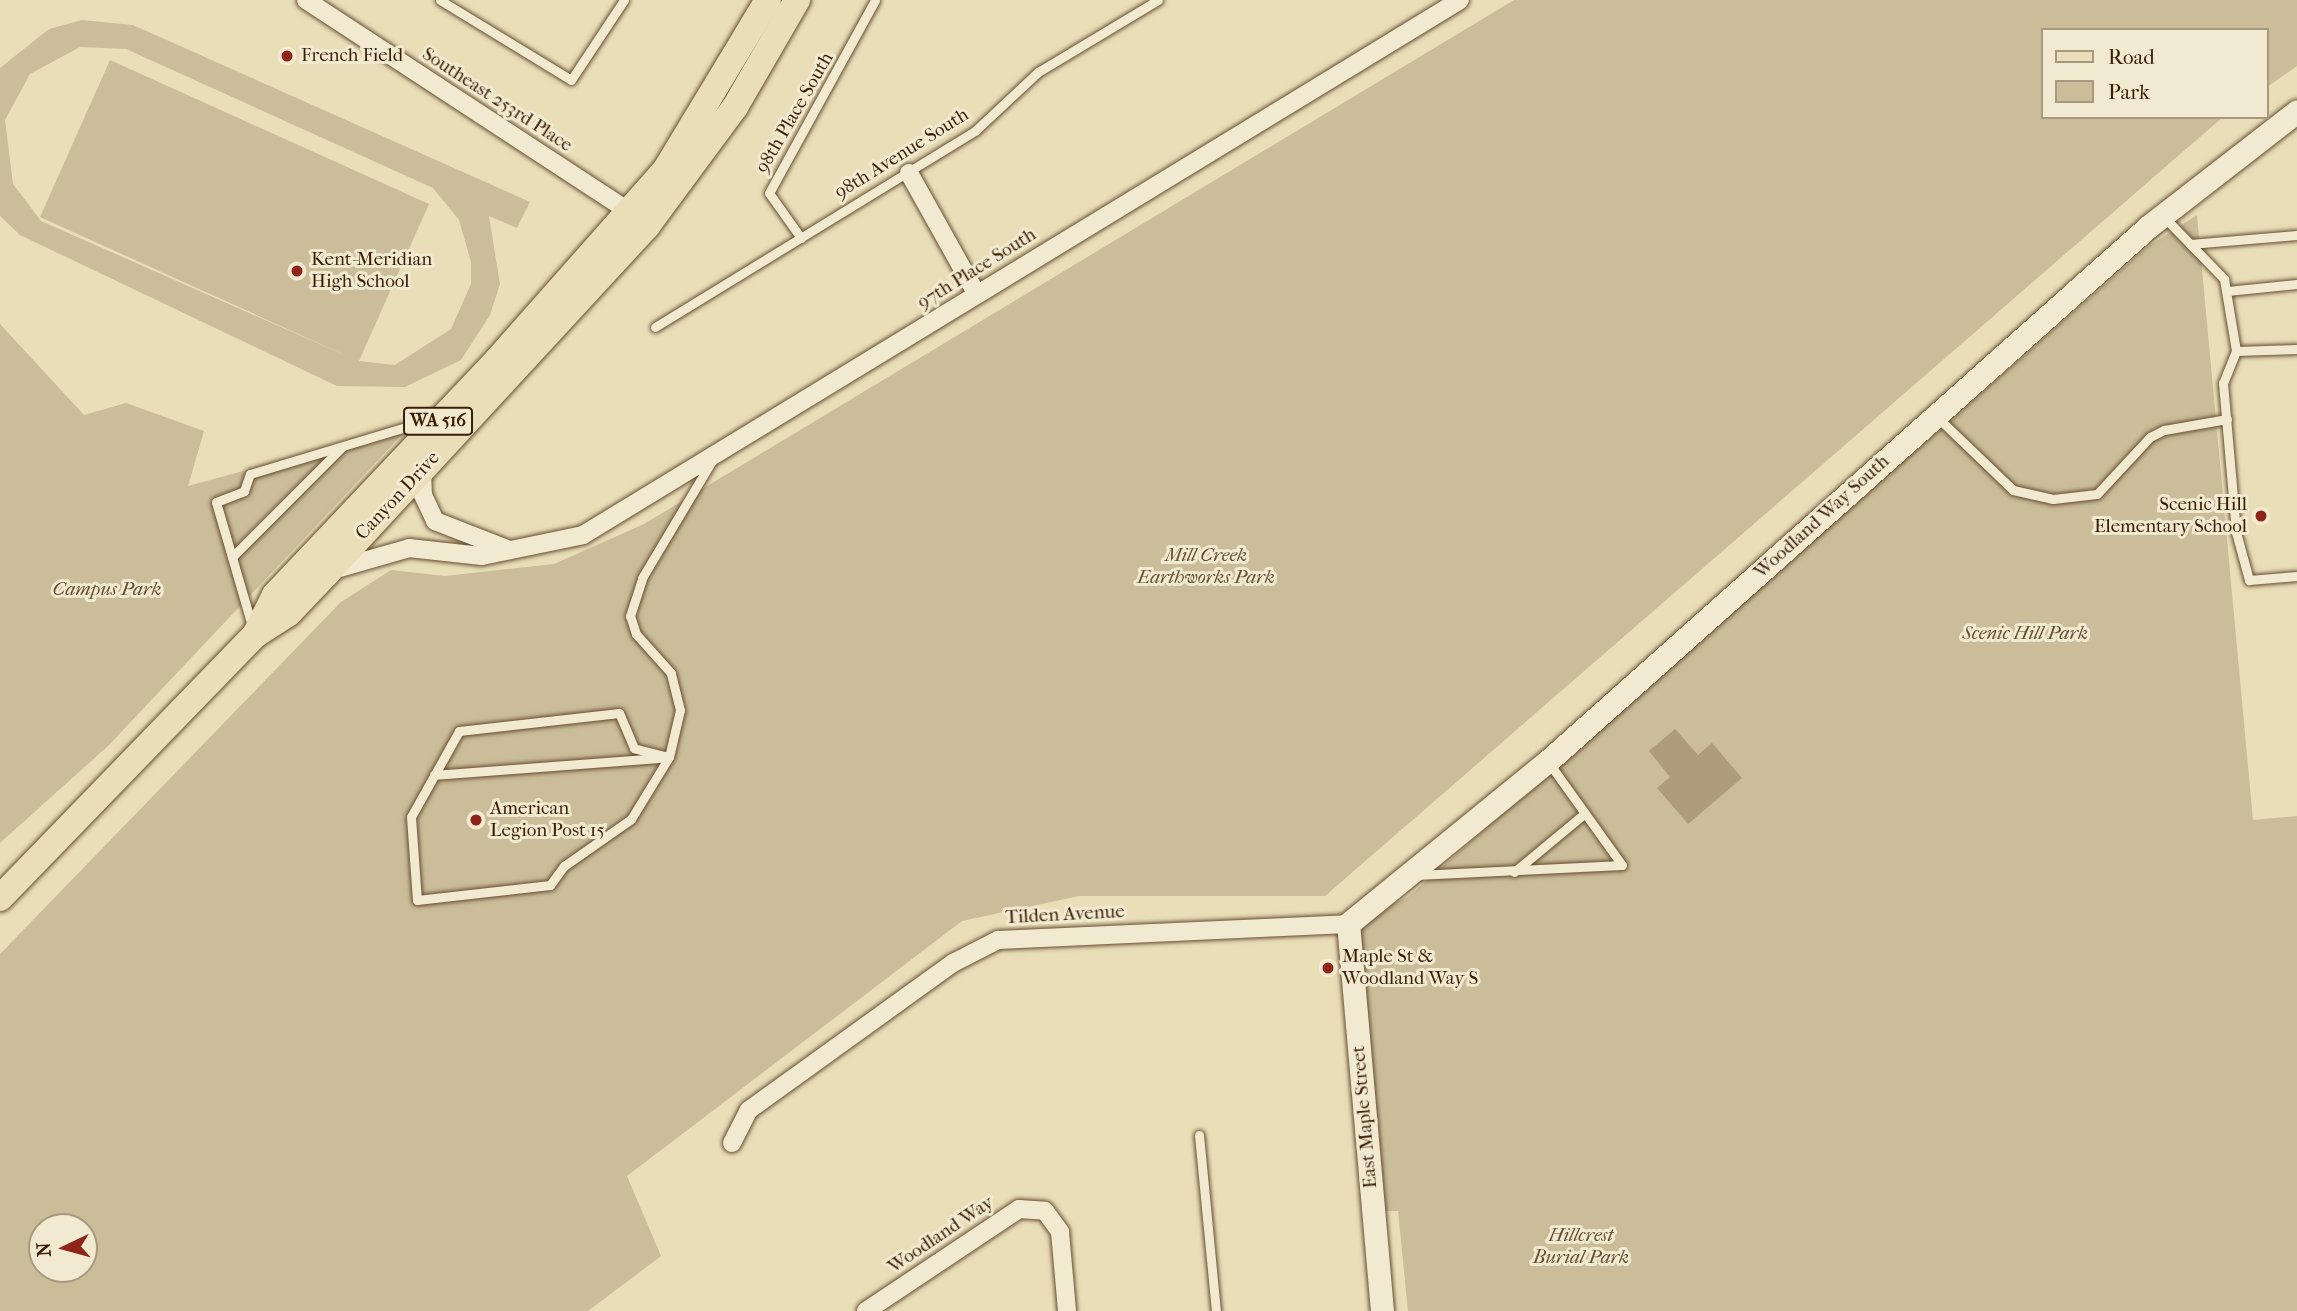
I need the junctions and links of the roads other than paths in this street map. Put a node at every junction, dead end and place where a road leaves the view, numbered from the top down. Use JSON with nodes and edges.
{"nodes":[{"id":1,"x":306,"y":0,"type":"edge"},
{"id":2,"x":440,"y":0,"type":"edge"},
{"id":3,"x":624,"y":0,"type":"edge"},
{"id":4,"x":768,"y":0,"type":"edge"},
{"id":5,"x":797,"y":0,"type":"edge"},
{"id":6,"x":875,"y":0,"type":"edge"},
{"id":7,"x":1158,"y":0,"type":"edge"},
{"id":8,"x":1460,"y":0,"type":"edge"},
{"id":9,"x":2297,"y":111,"type":"edge"},
{"id":10,"x":909,"y":173,"type":"junction"},
{"id":11,"x":2162,"y":215,"type":"junction"},
{"id":12,"x":639,"y":219,"type":"junction"},
{"id":13,"x":2297,"y":235,"type":"edge"},
{"id":14,"x":801,"y":237,"type":"junction"},
{"id":15,"x":2190,"y":244,"type":"junction"},
{"id":16,"x":2297,"y":284,"type":"edge"},
{"id":17,"x":2227,"y":291,"type":"junction"},
{"id":18,"x":975,"y":293,"type":"junction"},
{"id":19,"x":655,"y":327,"type":"dead end"},
{"id":20,"x":2297,"y":349,"type":"edge"},
{"id":21,"x":2236,"y":351,"type":"junction"},
{"id":22,"x":1936,"y":416,"type":"junction"},
{"id":23,"x":441,"y":418,"type":"junction"},
{"id":24,"x":2227,"y":419,"type":"junction"},
{"id":25,"x":342,"y":446,"type":"junction"},
{"id":26,"x":714,"y":458,"type":"junction"},
{"id":27,"x":422,"y":469,"type":"junction"},
{"id":28,"x":507,"y":549,"type":"junction"},
{"id":29,"x":232,"y":557,"type":"junction"},
{"id":30,"x":328,"y":572,"type":"junction"},
{"id":31,"x":2297,"y":576,"type":"edge"},
{"id":32,"x":255,"y":635,"type":"junction"},
{"id":33,"x":669,"y":757,"type":"junction"},
{"id":34,"x":1548,"y":761,"type":"junction"},
{"id":35,"x":433,"y":775,"type":"junction"},
{"id":36,"x":1585,"y":813,"type":"junction"},
{"id":37,"x":1514,"y":872,"type":"junction"},
{"id":38,"x":1416,"y":875,"type":"junction"},
{"id":39,"x":0,"y":898,"type":"edge"},
{"id":40,"x":1348,"y":924,"type":"junction"},
{"id":41,"x":1199,"y":1135,"type":"dead end"},
{"id":42,"x":733,"y":1143,"type":"dead end"},
{"id":43,"x":866,"y":1311,"type":"edge"},
{"id":44,"x":1067,"y":1311,"type":"edge"},
{"id":45,"x":1216,"y":1311,"type":"edge"},
{"id":46,"x":1382,"y":1311,"type":"edge"}],
"edges":[{"from":1,"to":12,"type":"street","name":"Southeast 253rd Place"},
{"from":2,"to":3,"type":"lane"},
{"from":4,"to":12,"type":"main road","number":"WA 516"},
{"from":5,"to":12,"type":"main road","number":"WA 516"},
{"from":6,"to":14,"type":"lane","name":"98th Place South"},
{"from":7,"to":10,"type":"lane","name":"98th Avenue South"},
{"from":8,"to":18,"type":"street","name":"97th Place South"},
{"from":9,"to":11,"type":"street","name":"Woodland Way South"},
{"from":10,"to":14,"type":"lane","name":"98th Avenue South"},
{"from":10,"to":18,"type":"street"},
{"from":11,"to":15,"type":"lane"},
{"from":11,"to":22,"type":"street","name":"Woodland Way South"},
{"from":12,"to":23,"type":"main road","name":"Canyon Drive","number":"WA 516"},
{"from":12,"to":27,"type":"main road","name":"Canyon Drive","number":"WA 516"},
{"from":13,"to":15,"type":"lane"},
{"from":14,"to":19,"type":"lane","name":"98th Avenue South"},
{"from":15,"to":17,"type":"lane"},
{"from":16,"to":17,"type":"lane"},
{"from":17,"to":21,"type":"lane"},
{"from":18,"to":26,"type":"street","name":"97th Place South"},
{"from":20,"to":21,"type":"lane"},
{"from":21,"to":24,"type":"lane"},
{"from":22,"to":24,"type":"lane"},
{"from":22,"to":34,"type":"street","name":"Woodland Way South"},
{"from":23,"to":25,"type":"lane"},
{"from":23,"to":32,"type":"main road","name":"Canyon Drive","number":"WA 516"},
{"from":24,"to":31,"type":"lane"},
{"from":25,"to":29,"type":"lane"},
{"from":25,"to":29,"type":"lane"},
{"from":26,"to":28,"type":"street","name":"97th Place South"},
{"from":26,"to":33,"type":"lane"},
{"from":27,"to":28,"type":"street"},
{"from":27,"to":30,"type":"main road","name":"Canyon Drive","number":"WA 516"},
{"from":28,"to":30,"type":"street","name":"97th Place South"},
{"from":29,"to":32,"type":"lane"},
{"from":30,"to":32,"type":"main road","name":"Canyon Drive","number":"WA 516"},
{"from":32,"to":39,"type":"main road","name":"Canyon Drive","number":"WA 516"},
{"from":33,"to":35,"type":"lane"},
{"from":33,"to":35,"type":"lane"},
{"from":33,"to":35,"type":"lane"},
{"from":34,"to":36,"type":"lane"},
{"from":34,"to":38,"type":"street","name":"Woodland Way South"},
{"from":36,"to":37,"type":"lane"},
{"from":36,"to":37,"type":"lane"},
{"from":37,"to":38,"type":"lane"},
{"from":38,"to":40,"type":"street","name":"Woodland Way South"},
{"from":40,"to":42,"type":"street","name":"Tilden Avenue"},
{"from":40,"to":46,"type":"street","name":"East Maple Street"},
{"from":41,"to":45,"type":"lane"},
{"from":43,"to":44,"type":"street","name":"Woodland Way"}]}
